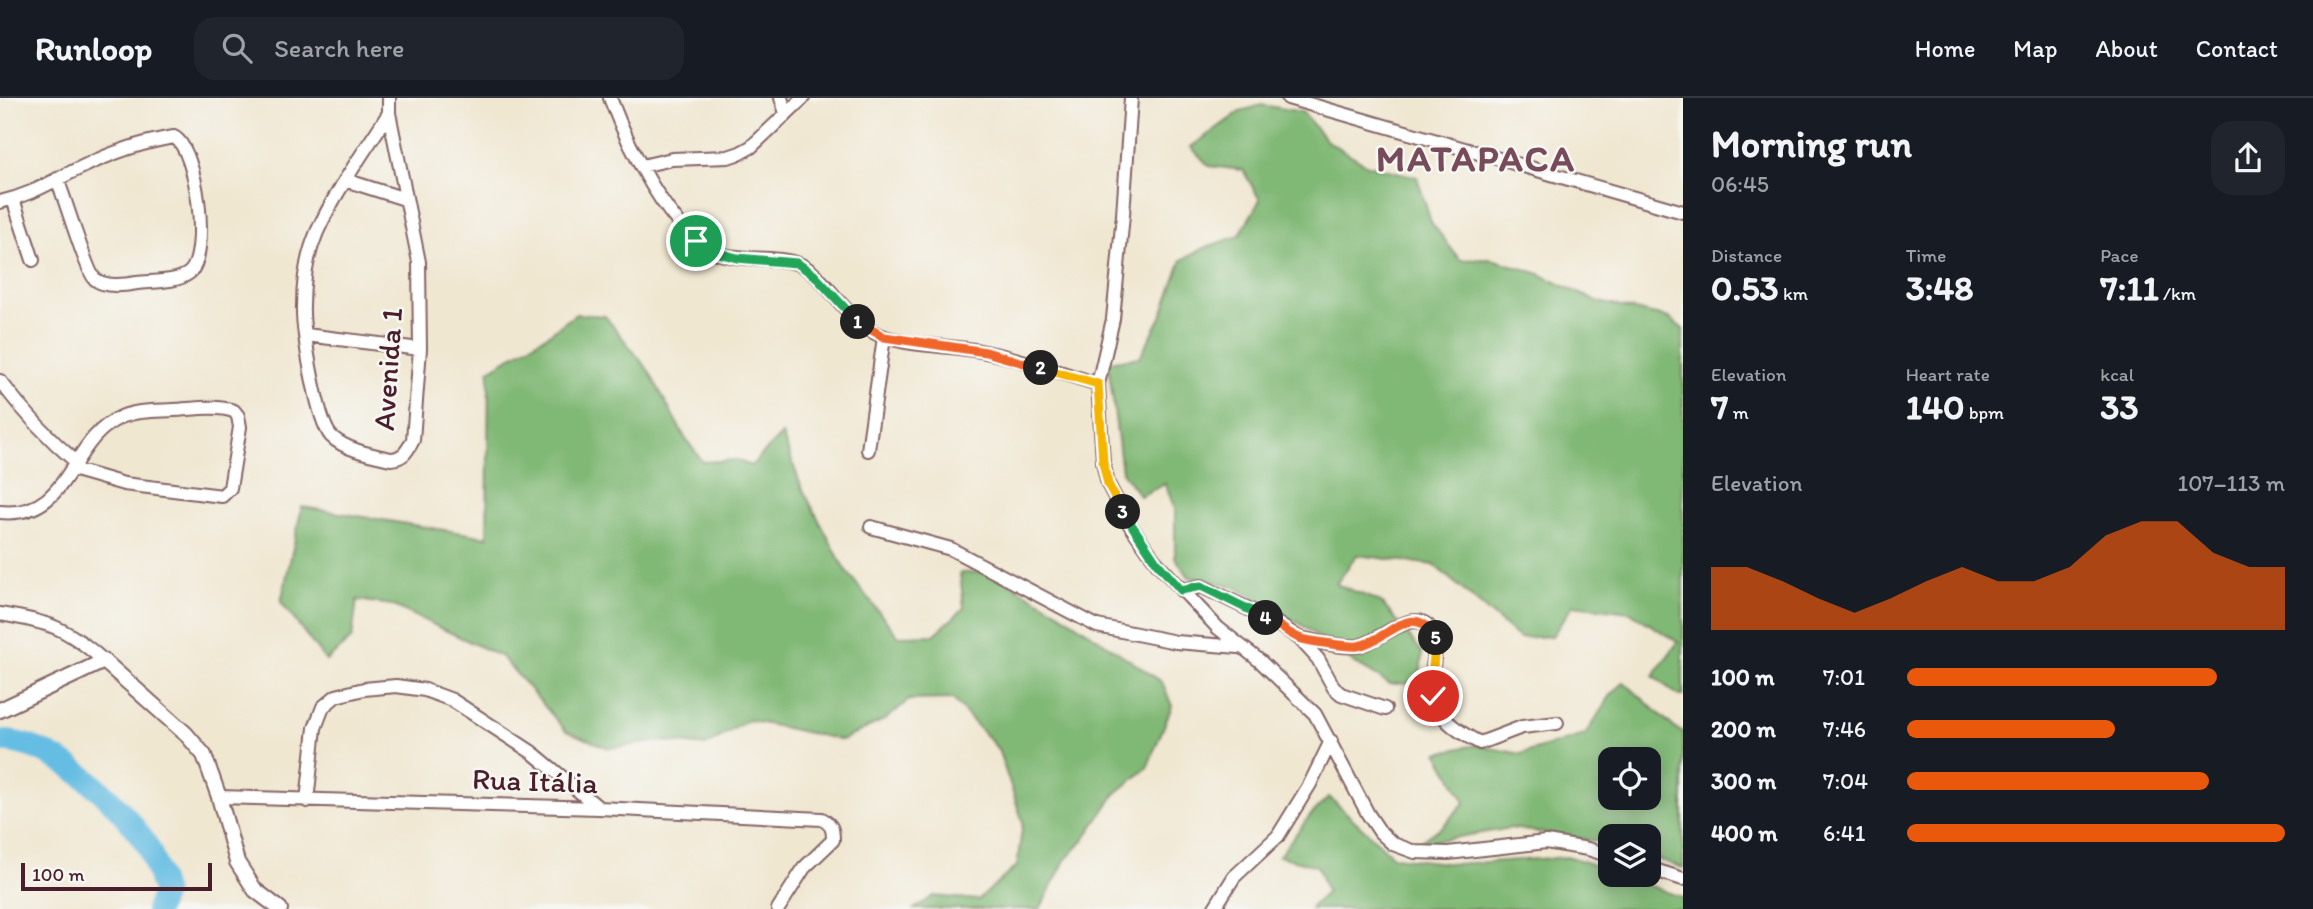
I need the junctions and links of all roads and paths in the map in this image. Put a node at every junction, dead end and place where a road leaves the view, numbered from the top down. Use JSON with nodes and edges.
{"nodes":[{"id":1,"x":389,"y":98,"type":"edge"},
{"id":2,"x":610,"y":98,"type":"edge"},
{"id":3,"x":781,"y":98,"type":"edge"},
{"id":4,"x":803,"y":98,"type":"edge"},
{"id":5,"x":1130,"y":98,"type":"edge"},
{"id":6,"x":1289,"y":98,"type":"edge"},
{"id":7,"x":389,"y":113,"type":"junction"},
{"id":8,"x":786,"y":113,"type":"junction"},
{"id":9,"x":642,"y":166,"type":"junction"},
{"id":10,"x":57,"y":179,"type":"junction"},
{"id":11,"x":345,"y":180,"type":"junction"},
{"id":12,"x":405,"y":199,"type":"junction"},
{"id":13,"x":6,"y":200,"type":"edge"},
{"id":14,"x":1683,"y":212,"type":"edge"},
{"id":15,"x":33,"y":260,"type":"dead end"},
{"id":16,"x":306,"y":335,"type":"junction"},
{"id":17,"x":884,"y":337,"type":"junction"},
{"id":18,"x":420,"y":349,"type":"junction"},
{"id":19,"x":0,"y":381,"type":"edge"},
{"id":20,"x":1098,"y":384,"type":"junction"},
{"id":21,"x":868,"y":450,"type":"dead end"},
{"id":22,"x":74,"y":465,"type":"junction"},
{"id":23,"x":0,"y":512,"type":"edge"},
{"id":24,"x":871,"y":527,"type":"dead end"},
{"id":25,"x":1181,"y":590,"type":"junction"},
{"id":26,"x":0,"y":614,"type":"edge"},
{"id":27,"x":1299,"y":638,"type":"junction"},
{"id":28,"x":1239,"y":647,"type":"junction"},
{"id":29,"x":104,"y":661,"type":"junction"},
{"id":30,"x":1385,"y":709,"type":"dead end"},
{"id":31,"x":0,"y":710,"type":"edge"},
{"id":32,"x":1557,"y":723,"type":"dead end"},
{"id":33,"x":1331,"y":741,"type":"junction"},
{"id":34,"x":219,"y":797,"type":"junction"},
{"id":35,"x":307,"y":801,"type":"junction"},
{"id":36,"x":599,"y":808,"type":"junction"},
{"id":37,"x":1598,"y":852,"type":"edge"},
{"id":38,"x":1661,"y":872,"type":"edge"},
{"id":39,"x":1683,"y":879,"type":"edge"},
{"id":40,"x":280,"y":909,"type":"edge"},
{"id":41,"x":778,"y":909,"type":"edge"},
{"id":42,"x":1214,"y":909,"type":"edge"}],
"edges":[{"from":1,"to":7,"type":"street","name":"Avenida 1"},
{"from":2,"to":9,"type":"street"},
{"from":3,"to":8,"type":"street"},
{"from":4,"to":8,"type":"street"},
{"from":5,"to":20,"type":"street"},
{"from":6,"to":14,"type":"street"},
{"from":7,"to":11,"type":"street","name":"Avenida 1"},
{"from":7,"to":12,"type":"street","name":"Avenida 1"},
{"from":8,"to":9,"type":"street"},
{"from":9,"to":17,"type":"street"},
{"from":10,"to":10,"type":"street"},
{"from":10,"to":13,"type":"street"},
{"from":11,"to":12,"type":"street"},
{"from":11,"to":16,"type":"street","name":"Avenida 1"},
{"from":12,"to":18,"type":"street","name":"Avenida 1"},
{"from":13,"to":15,"type":"street"},
{"from":16,"to":18,"type":"street"},
{"from":16,"to":18,"type":"street","name":"Avenida 1"},
{"from":17,"to":20,"type":"street"},
{"from":17,"to":21,"type":"street"},
{"from":19,"to":22,"type":"street"},
{"from":20,"to":25,"type":"street"},
{"from":22,"to":22,"type":"street"},
{"from":22,"to":23,"type":"street"},
{"from":24,"to":28,"type":"street"},
{"from":25,"to":27,"type":"street"},
{"from":25,"to":28,"type":"street"},
{"from":26,"to":29,"type":"street"},
{"from":27,"to":30,"type":"street"},
{"from":27,"to":32,"type":"street"},
{"from":28,"to":33,"type":"street"},
{"from":29,"to":31,"type":"street"},
{"from":29,"to":34,"type":"street"},
{"from":33,"to":37,"type":"street"},
{"from":33,"to":42,"type":"street"},
{"from":34,"to":35,"type":"street","name":"Rua Itália"},
{"from":34,"to":40,"type":"street"},
{"from":35,"to":36,"type":"street","name":"Rua Itália"},
{"from":35,"to":36,"type":"street"},
{"from":36,"to":41,"type":"street","name":"Rua Itália"},
{"from":38,"to":39,"type":"street"}]}
